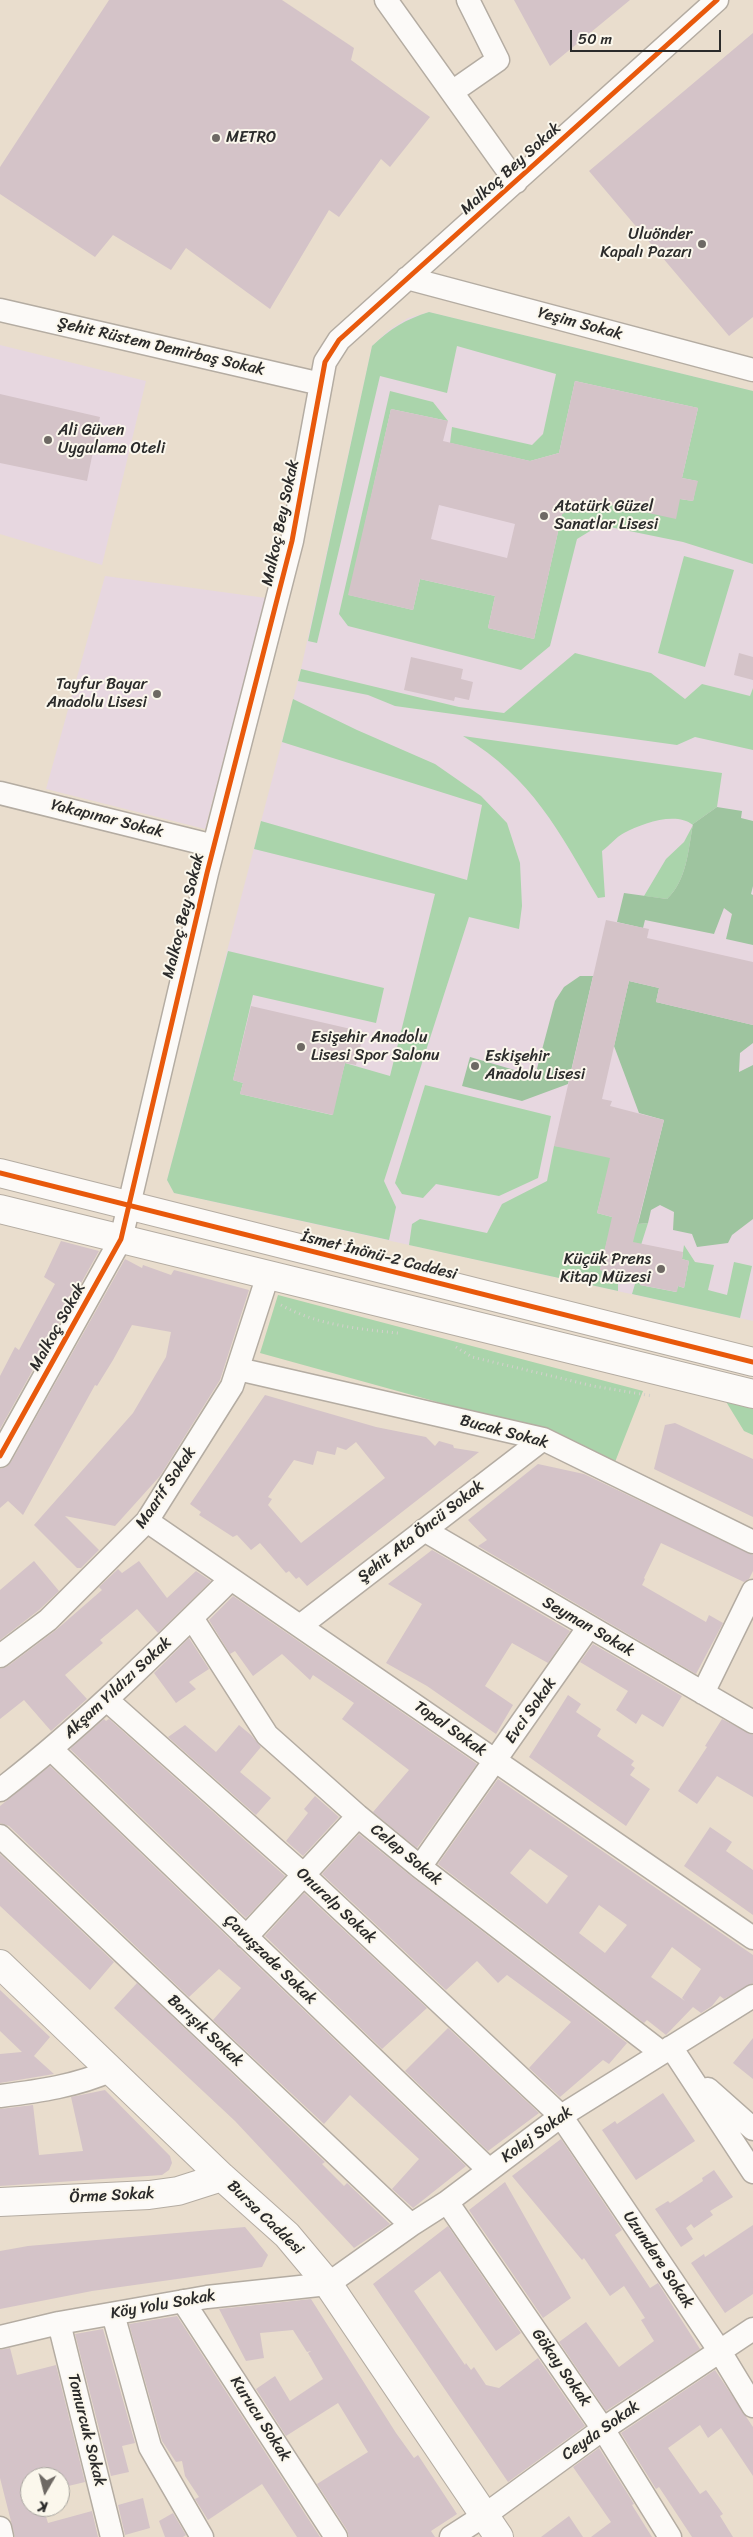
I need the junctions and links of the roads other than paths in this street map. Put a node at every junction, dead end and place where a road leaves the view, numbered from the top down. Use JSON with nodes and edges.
{"nodes":[{"id":1,"x":386,"y":0,"type":"edge"},
{"id":2,"x":468,"y":0,"type":"edge"},
{"id":3,"x":717,"y":0,"type":"edge"},
{"id":4,"x":452,"y":92,"type":"junction"},
{"id":5,"x":516,"y":182,"type":"junction"},
{"id":6,"x":407,"y":278,"type":"junction"},
{"id":7,"x":0,"y":310,"type":"edge"},
{"id":8,"x":753,"y":370,"type":"edge"},
{"id":9,"x":321,"y":384,"type":"junction"},
{"id":10,"x":0,"y":793,"type":"edge"},
{"id":11,"x":214,"y":846,"type":"junction"},
{"id":12,"x":0,"y":1173,"type":"edge"},
{"id":13,"x":127,"y":1206,"type":"junction"},
{"id":14,"x":0,"y":1209,"type":"edge"},
{"id":15,"x":121,"y":1239,"type":"junction"},
{"id":16,"x":264,"y":1284,"type":"junction"},
{"id":17,"x":753,"y":1362,"type":"edge"},
{"id":18,"x":238,"y":1369,"type":"junction"},
{"id":19,"x":753,"y":1394,"type":"edge"},
{"id":20,"x":542,"y":1439,"type":"junction"},
{"id":21,"x":0,"y":1456,"type":"edge"},
{"id":22,"x":147,"y":1521,"type":"junction"},
{"id":23,"x":424,"y":1530,"type":"junction"},
{"id":24,"x":753,"y":1542,"type":"edge"},
{"id":25,"x":231,"y":1580,"type":"junction"},
{"id":26,"x":753,"y":1591,"type":"edge"},
{"id":27,"x":192,"y":1618,"type":"junction"},
{"id":28,"x":300,"y":1626,"type":"junction"},
{"id":29,"x":588,"y":1628,"type":"junction"},
{"id":30,"x":0,"y":1656,"type":"edge"},
{"id":31,"x":703,"y":1694,"type":"junction"},
{"id":32,"x":107,"y":1700,"type":"junction"},
{"id":33,"x":753,"y":1722,"type":"edge"},
{"id":34,"x":52,"y":1750,"type":"junction"},
{"id":35,"x":496,"y":1761,"type":"junction"},
{"id":36,"x":0,"y":1790,"type":"edge"},
{"id":37,"x":358,"y":1816,"type":"junction"},
{"id":38,"x":0,"y":1836,"type":"edge"},
{"id":39,"x":420,"y":1867,"type":"junction"},
{"id":40,"x":305,"y":1876,"type":"junction"},
{"id":41,"x":246,"y":1937,"type":"junction"},
{"id":42,"x":753,"y":1938,"type":"edge"},
{"id":43,"x":0,"y":1964,"type":"edge"},
{"id":44,"x":753,"y":1996,"type":"edge"},
{"id":45,"x":667,"y":2050,"type":"junction"},
{"id":46,"x":684,"y":2066,"type":"junction"},
{"id":47,"x":112,"y":2070,"type":"junction"},
{"id":48,"x":0,"y":2096,"type":"edge"},
{"id":49,"x":561,"y":2116,"type":"junction"},
{"id":50,"x":753,"y":2129,"type":"edge"},
{"id":51,"x":489,"y":2170,"type":"junction"},
{"id":52,"x":753,"y":2172,"type":"edge"},
{"id":53,"x":222,"y":2177,"type":"junction"},
{"id":54,"x":0,"y":2202,"type":"edge"},
{"id":55,"x":447,"y":2202,"type":"junction"},
{"id":56,"x":411,"y":2225,"type":"junction"},
{"id":57,"x":328,"y":2284,"type":"junction"},
{"id":58,"x":183,"y":2301,"type":"junction"},
{"id":59,"x":113,"y":2314,"type":"junction"},
{"id":60,"x":59,"y":2322,"type":"junction"},
{"id":61,"x":753,"y":2329,"type":"edge"},
{"id":62,"x":0,"y":2337,"type":"edge"},
{"id":63,"x":719,"y":2350,"type":"junction"},
{"id":64,"x":753,"y":2406,"type":"edge"},
{"id":65,"x":603,"y":2428,"type":"junction"},
{"id":66,"x":492,"y":2526,"type":"edge"},
{"id":67,"x":0,"y":2528,"type":"edge"},
{"id":68,"x":2,"y":2537,"type":"edge"},
{"id":69,"x":112,"y":2537,"type":"edge"},
{"id":70,"x":202,"y":2537,"type":"edge"},
{"id":71,"x":336,"y":2537,"type":"edge"},
{"id":72,"x":451,"y":2537,"type":"edge"},
{"id":73,"x":670,"y":2537,"type":"edge"}],
"edges":[{"from":1,"to":4,"type":"street"},
{"from":2,"to":4,"type":"street"},
{"from":3,"to":5,"type":"street","name":"Malkoç Bey Sokak"},
{"from":4,"to":5,"type":"street"},
{"from":5,"to":6,"type":"street","name":"Malkoç Bey Sokak"},
{"from":6,"to":8,"type":"street","name":"Yeşim Sokak"},
{"from":6,"to":9,"type":"street","name":"Malkoç Bey Sokak"},
{"from":7,"to":9,"type":"street","name":"Şehit Rüstem Demirbaş Sokak"},
{"from":9,"to":11,"type":"street","name":"Malkoç Bey Sokak"},
{"from":10,"to":11,"type":"street","name":"Yakapınar Sokak"},
{"from":11,"to":13,"type":"street","name":"Malkoç Bey Sokak"},
{"from":12,"to":13,"type":"main road","name":"İsmet İnönü-2 Caddesi"},
{"from":13,"to":15,"type":"street","name":"Malkoç Sokak"},
{"from":13,"to":17,"type":"main road","name":"İsmet İnönü-2 Caddesi"},
{"from":14,"to":15,"type":"main road"},
{"from":15,"to":16,"type":"main road"},
{"from":15,"to":21,"type":"street","name":"Malkoç Sokak"},
{"from":16,"to":18,"type":"street","name":"Maarif Sokak"},
{"from":16,"to":19,"type":"main road"},
{"from":18,"to":20,"type":"street","name":"Bucak Sokak"},
{"from":18,"to":22,"type":"street","name":"Maarif Sokak"},
{"from":20,"to":23,"type":"street","name":"Şehit Ata Öncü Sokak"},
{"from":20,"to":24,"type":"street","name":"Bucak Sokak"},
{"from":22,"to":25,"type":"street","name":"Topal Sokak"},
{"from":22,"to":30,"type":"street","name":"Maarif Sokak"},
{"from":23,"to":28,"type":"street","name":"Şehit Ata Öncü Sokak"},
{"from":23,"to":29,"type":"street","name":"Seyman Sokak"},
{"from":25,"to":27,"type":"street","name":"Akşam Yıldızı Sokak"},
{"from":25,"to":28,"type":"street","name":"Topal Sokak"},
{"from":26,"to":31,"type":"street"},
{"from":27,"to":32,"type":"street","name":"Akşam Yıldızı Sokak"},
{"from":27,"to":37,"type":"street","name":"Celep Sokak"},
{"from":28,"to":35,"type":"street","name":"Topal Sokak"},
{"from":29,"to":31,"type":"street","name":"Seyman Sokak"},
{"from":29,"to":35,"type":"street","name":"Evci Sokak"},
{"from":31,"to":33,"type":"street","name":"Seyman Sokak"},
{"from":32,"to":34,"type":"street","name":"Akşam Yıldızı Sokak"},
{"from":32,"to":40,"type":"street","name":"Onuralp Sokak"},
{"from":34,"to":36,"type":"street","name":"Akşam Yıldızı Sokak"},
{"from":34,"to":41,"type":"street","name":"Çavuşzade Sokak"},
{"from":35,"to":39,"type":"street","name":"Evci Sokak"},
{"from":35,"to":42,"type":"street","name":"Topal Sokak"},
{"from":37,"to":39,"type":"street","name":"Celep Sokak"},
{"from":37,"to":40,"type":"street"},
{"from":38,"to":56,"type":"street","name":"Barışık Sokak"},
{"from":39,"to":45,"type":"street","name":"Celep Sokak"},
{"from":40,"to":41,"type":"street"},
{"from":40,"to":49,"type":"street","name":"Onuralp Sokak"},
{"from":41,"to":51,"type":"street","name":"Çavuşzade Sokak"},
{"from":43,"to":47,"type":"main road","name":"Bursa Caddesi"},
{"from":44,"to":45,"type":"street","name":"Kolej Sokak"},
{"from":45,"to":46,"type":"street","name":"Celep Sokak"},
{"from":45,"to":49,"type":"street","name":"Kolej Sokak"},
{"from":46,"to":50,"type":"street"},
{"from":46,"to":52,"type":"street"},
{"from":47,"to":48,"type":"street"},
{"from":47,"to":53,"type":"main road","name":"Bursa Caddesi"},
{"from":49,"to":51,"type":"street","name":"Kolej Sokak"},
{"from":49,"to":63,"type":"street","name":"Uzundere Sokak"},
{"from":51,"to":55,"type":"street","name":"Kolej Sokak"},
{"from":53,"to":54,"type":"main road","name":"Örme Sokak"},
{"from":53,"to":57,"type":"main road","name":"Bursa Caddesi"},
{"from":55,"to":56,"type":"street","name":"Kolej Sokak"},
{"from":55,"to":65,"type":"street","name":"Gökay Sokak"},
{"from":56,"to":57,"type":"street","name":"Kolej Sokak"},
{"from":57,"to":58,"type":"street","name":"Köy Yolu Sokak"},
{"from":57,"to":66,"type":"main road","name":"Bursa Caddesi"},
{"from":58,"to":59,"type":"street","name":"Köy Yolu Sokak"},
{"from":58,"to":71,"type":"street","name":"Kurucu Sokak"},
{"from":59,"to":60,"type":"street","name":"Köy Yolu Sokak"},
{"from":59,"to":70,"type":"street"},
{"from":60,"to":62,"type":"street","name":"Köy Yolu Sokak"},
{"from":60,"to":69,"type":"street","name":"Tomurcuk Sokak"},
{"from":61,"to":63,"type":"street","name":"Ceyda Sokak"},
{"from":63,"to":64,"type":"street","name":"Uzundere Sokak"},
{"from":63,"to":65,"type":"street","name":"Ceyda Sokak"},
{"from":65,"to":66,"type":"street","name":"Ceyda Sokak"},
{"from":65,"to":73,"type":"street","name":"Gökay Sokak"},
{"from":66,"to":72,"type":"street","name":"Ceyda Sokak"},
{"from":67,"to":68,"type":"street"}]}
